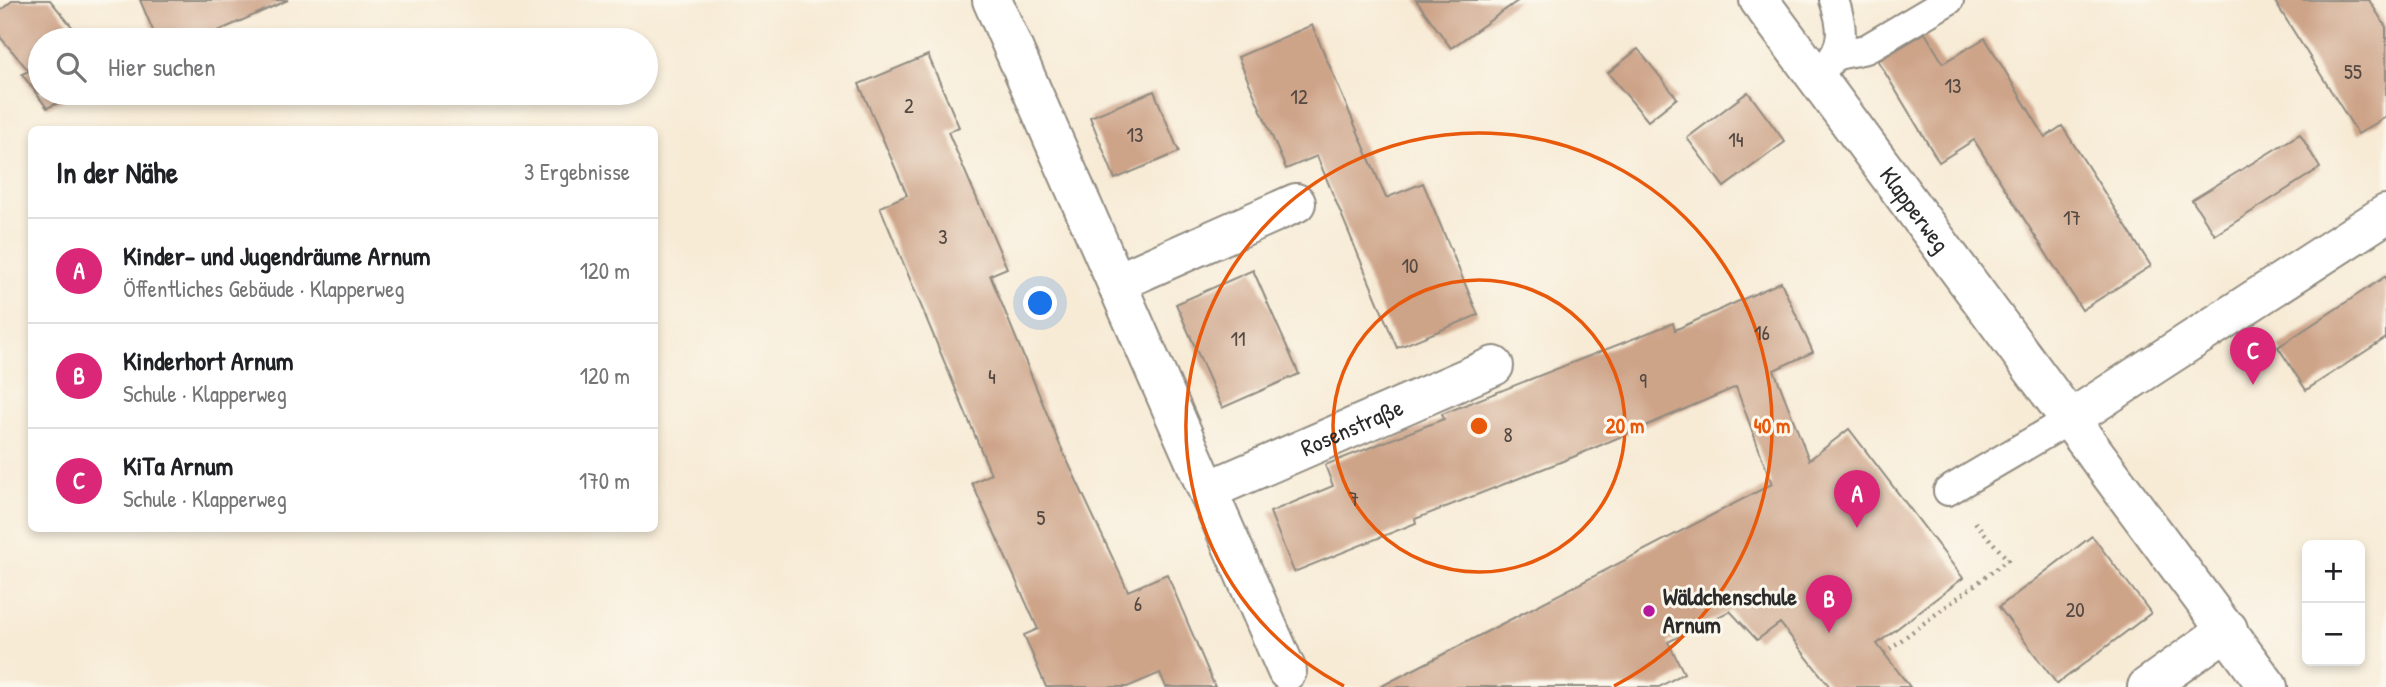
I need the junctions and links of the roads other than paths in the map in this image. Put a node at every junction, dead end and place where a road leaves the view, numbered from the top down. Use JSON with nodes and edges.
{"nodes":[{"id":1,"x":992,"y":0,"type":"edge"},
{"id":2,"x":1759,"y":0,"type":"edge"},
{"id":3,"x":1834,"y":0,"type":"edge"},
{"id":4,"x":1949,"y":0,"type":"edge"},
{"id":5,"x":1827,"y":66,"type":"junction"},
{"id":6,"x":1296,"y":203,"type":"dead end"},
{"id":7,"x":2386,"y":215,"type":"edge"},
{"id":8,"x":1118,"y":282,"type":"junction"},
{"id":9,"x":1494,"y":366,"type":"dead end"},
{"id":10,"x":2069,"y":420,"type":"junction"},
{"id":11,"x":1209,"y":490,"type":"junction"},
{"id":12,"x":1948,"y":491,"type":"road end"},
{"id":13,"x":2228,"y":629,"type":"junction"},
{"id":14,"x":1287,"y":671,"type":"dead end"},
{"id":15,"x":2147,"y":687,"type":"edge"},
{"id":16,"x":2268,"y":687,"type":"edge"}],
"edges":[{"from":1,"to":8,"type":"street"},
{"from":2,"to":5,"type":"street","name":"Klapperweg"},
{"from":3,"to":5,"type":"lane"},
{"from":4,"to":5,"type":"lane"},
{"from":5,"to":10,"type":"street","name":"Klapperweg"},
{"from":6,"to":8,"type":"street"},
{"from":7,"to":10,"type":"street"},
{"from":8,"to":11,"type":"street"},
{"from":9,"to":11,"type":"street","name":"Rosenstraße"},
{"from":10,"to":12,"type":"lane"},
{"from":10,"to":13,"type":"street","name":"Klapperweg"},
{"from":11,"to":14,"type":"street"},
{"from":13,"to":15,"type":"street"},
{"from":13,"to":16,"type":"street","name":"Klapperweg"}]}
